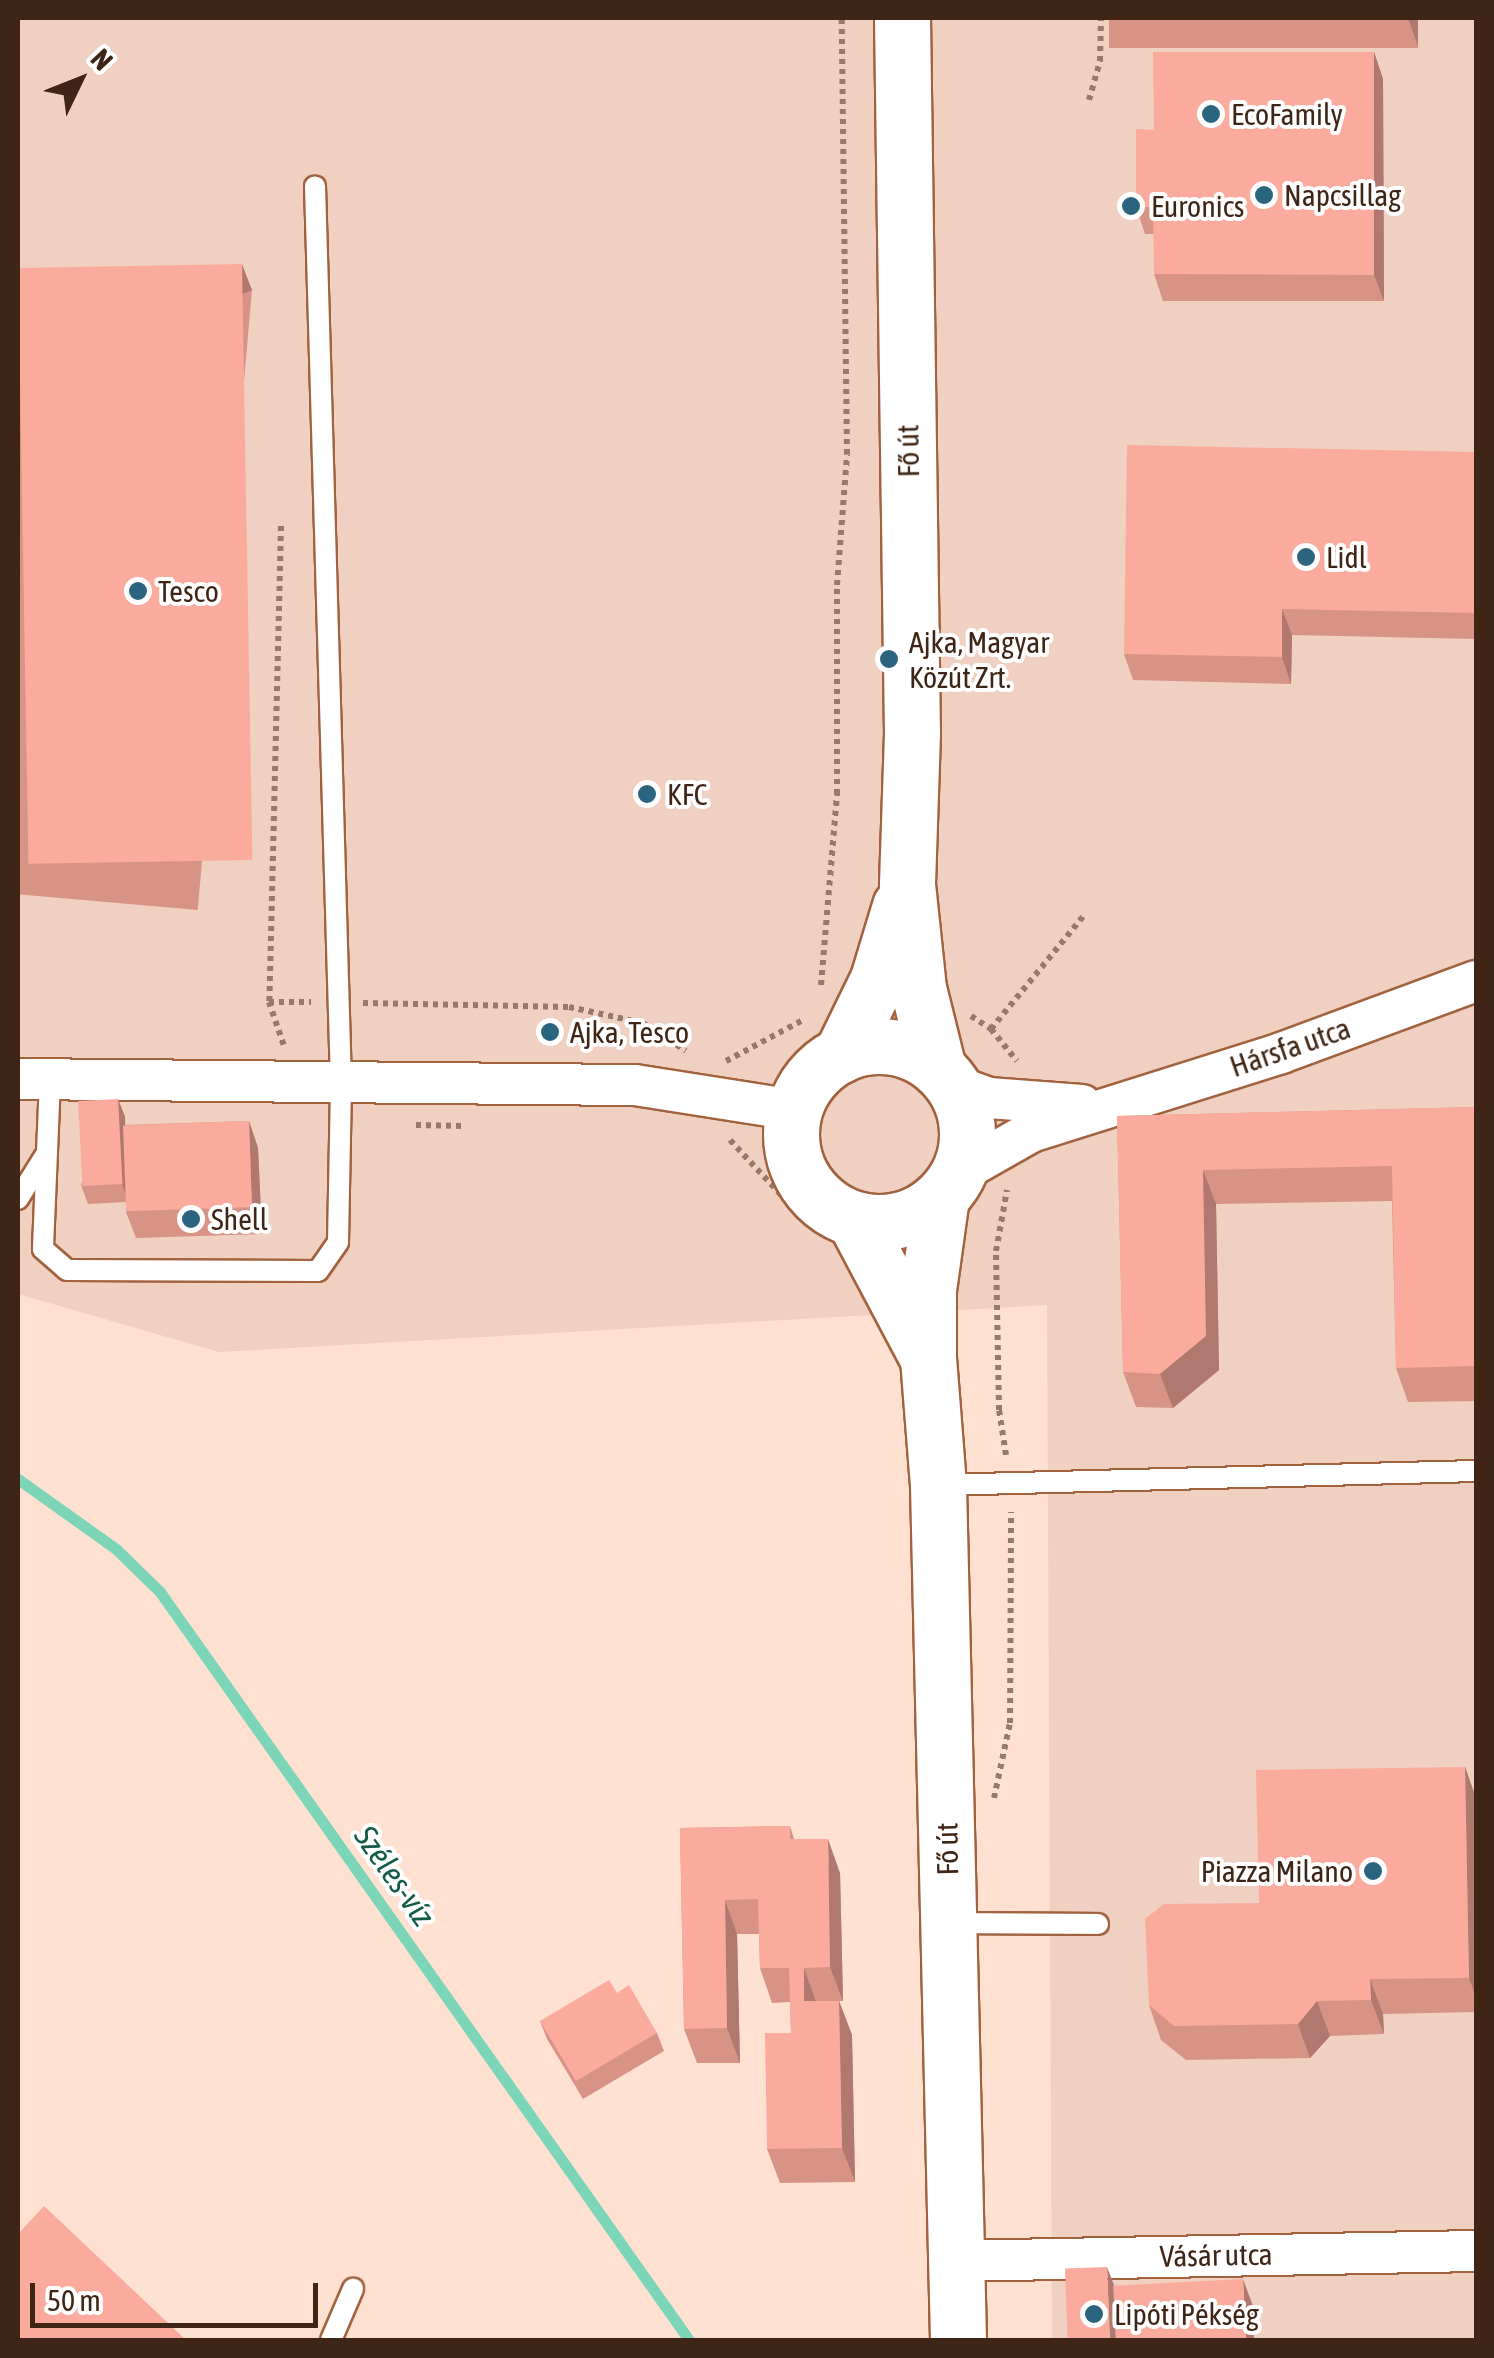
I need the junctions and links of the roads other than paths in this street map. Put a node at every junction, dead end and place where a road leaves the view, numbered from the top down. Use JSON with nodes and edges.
{"nodes":[{"id":1,"x":902,"y":18,"type":"edge"},
{"id":2,"x":315,"y":186,"type":"dead end"},
{"id":3,"x":907,"y":884,"type":"junction"},
{"id":4,"x":1476,"y":981,"type":"edge"},
{"id":5,"x":824,"y":1036,"type":"junction"},
{"id":6,"x":944,"y":1076,"type":"junction"},
{"id":7,"x":34,"y":1080,"type":"edge"},
{"id":8,"x":342,"y":1083,"type":"junction"},
{"id":9,"x":1101,"y":1106,"type":"junction"},
{"id":10,"x":794,"y":1110,"type":"junction"},
{"id":11,"x":46,"y":1155,"type":"junction"},
{"id":12,"x":949,"y":1186,"type":"junction"},
{"id":13,"x":18,"y":1198,"type":"edge"},
{"id":14,"x":840,"y":1230,"type":"junction"},
{"id":15,"x":928,"y":1358,"type":"junction"},
{"id":16,"x":1476,"y":1471,"type":"edge"},
{"id":17,"x":938,"y":1484,"type":"junction"},
{"id":18,"x":948,"y":1922,"type":"junction"},
{"id":19,"x":1098,"y":1924,"type":"dead end"},
{"id":20,"x":1476,"y":2251,"type":"edge"},
{"id":21,"x":955,"y":2261,"type":"junction"},
{"id":22,"x":353,"y":2289,"type":"dead end"},
{"id":23,"x":331,"y":2340,"type":"edge"},
{"id":24,"x":958,"y":2340,"type":"edge"}],
"edges":[{"from":1,"to":3,"type":"main road","name":"Fő út"},
{"from":2,"to":8,"type":"lane"},
{"from":3,"to":5,"type":"main road","name":"Fő út"},
{"from":3,"to":6,"type":"main road","name":"Fő út"},
{"from":4,"to":9,"type":"street","name":"Hársfa utca"},
{"from":5,"to":6,"type":"main road"},
{"from":5,"to":10,"type":"main road"},
{"from":6,"to":9,"type":"street","name":"Hársfa utca"},
{"from":6,"to":12,"type":"main road"},
{"from":7,"to":8,"type":"street"},
{"from":7,"to":11,"type":"lane"},
{"from":8,"to":10,"type":"street"},
{"from":8,"to":11,"type":"lane"},
{"from":9,"to":12,"type":"street","name":"Hársfa utca"},
{"from":10,"to":14,"type":"main road"},
{"from":11,"to":13,"type":"lane"},
{"from":12,"to":14,"type":"main road"},
{"from":12,"to":15,"type":"main road","name":"Fő út"},
{"from":14,"to":15,"type":"main road","name":"Fő út"},
{"from":15,"to":17,"type":"main road","name":"Fő út"},
{"from":16,"to":17,"type":"lane"},
{"from":17,"to":18,"type":"main road","name":"Fő út"},
{"from":18,"to":19,"type":"lane"},
{"from":18,"to":21,"type":"main road","name":"Fő út"},
{"from":20,"to":21,"type":"street","name":"Vásár utca"},
{"from":21,"to":24,"type":"main road","name":"Fő út"},
{"from":22,"to":23,"type":"lane"}]}
